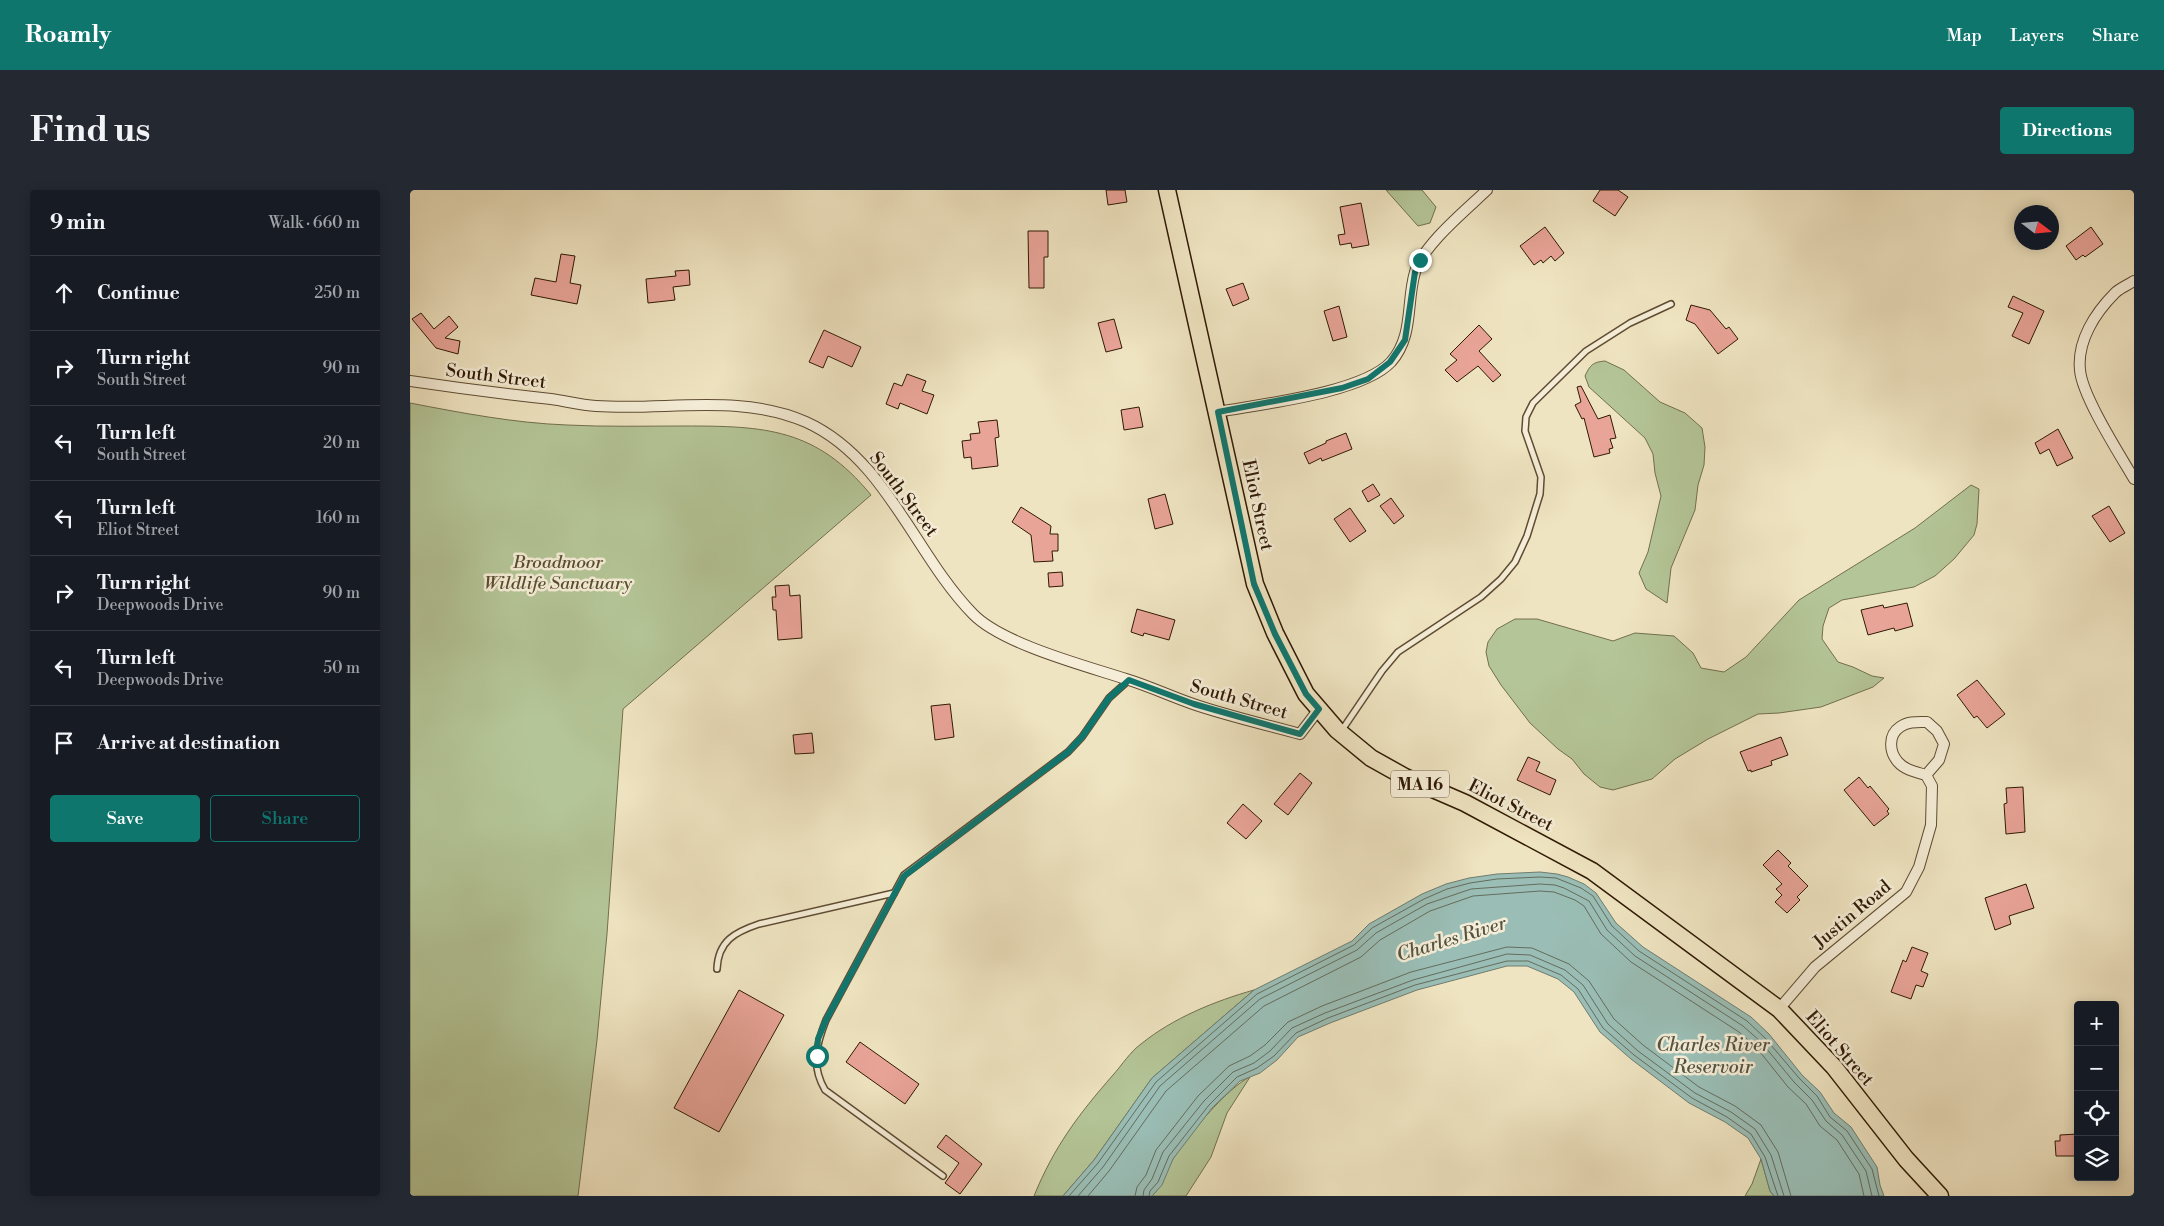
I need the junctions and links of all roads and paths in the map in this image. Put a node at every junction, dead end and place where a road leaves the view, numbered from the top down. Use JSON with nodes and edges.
{"nodes":[{"id":1,"x":1168,"y":190,"type":"edge"},
{"id":2,"x":1487,"y":190,"type":"edge"},
{"id":3,"x":2134,"y":281,"type":"edge"},
{"id":4,"x":1671,"y":304,"type":"dead end"},
{"id":5,"x":410,"y":381,"type":"edge"},
{"id":6,"x":1218,"y":412,"type":"junction"},
{"id":7,"x":2134,"y":479,"type":"edge"},
{"id":8,"x":1129,"y":680,"type":"junction"},
{"id":9,"x":1319,"y":709,"type":"junction"},
{"id":10,"x":1340,"y":732,"type":"junction"},
{"id":11,"x":1926,"y":775,"type":"junction"},
{"id":12,"x":894,"y":893,"type":"junction"},
{"id":13,"x":717,"y":969,"type":"dead end"},
{"id":14,"x":1779,"y":1009,"type":"junction"},
{"id":15,"x":943,"y":1176,"type":"dead end"},
{"id":16,"x":1940,"y":1196,"type":"edge"}],
"edges":[{"from":1,"to":6,"type":"main road","name":"Eliot Street","number":"MA 16"},
{"from":2,"to":6,"type":"street"},
{"from":3,"to":7,"type":"street"},
{"from":4,"to":10,"type":"lane"},
{"from":5,"to":8,"type":"street","name":"South Street"},
{"from":6,"to":9,"type":"main road","name":"Eliot Street","number":"MA 16"},
{"from":8,"to":9,"type":"street","name":"South Street"},
{"from":8,"to":12,"type":"lane"},
{"from":9,"to":10,"type":"main road","name":"Eliot Street","number":"MA 16"},
{"from":10,"to":14,"type":"main road","name":"Eliot Street","number":"MA 16"},
{"from":11,"to":11,"type":"street"},
{"from":11,"to":14,"type":"street","name":"Justin Road"},
{"from":12,"to":13,"type":"lane"},
{"from":12,"to":15,"type":"lane"},
{"from":14,"to":16,"type":"main road","name":"Eliot Street","number":"MA 16"}]}
